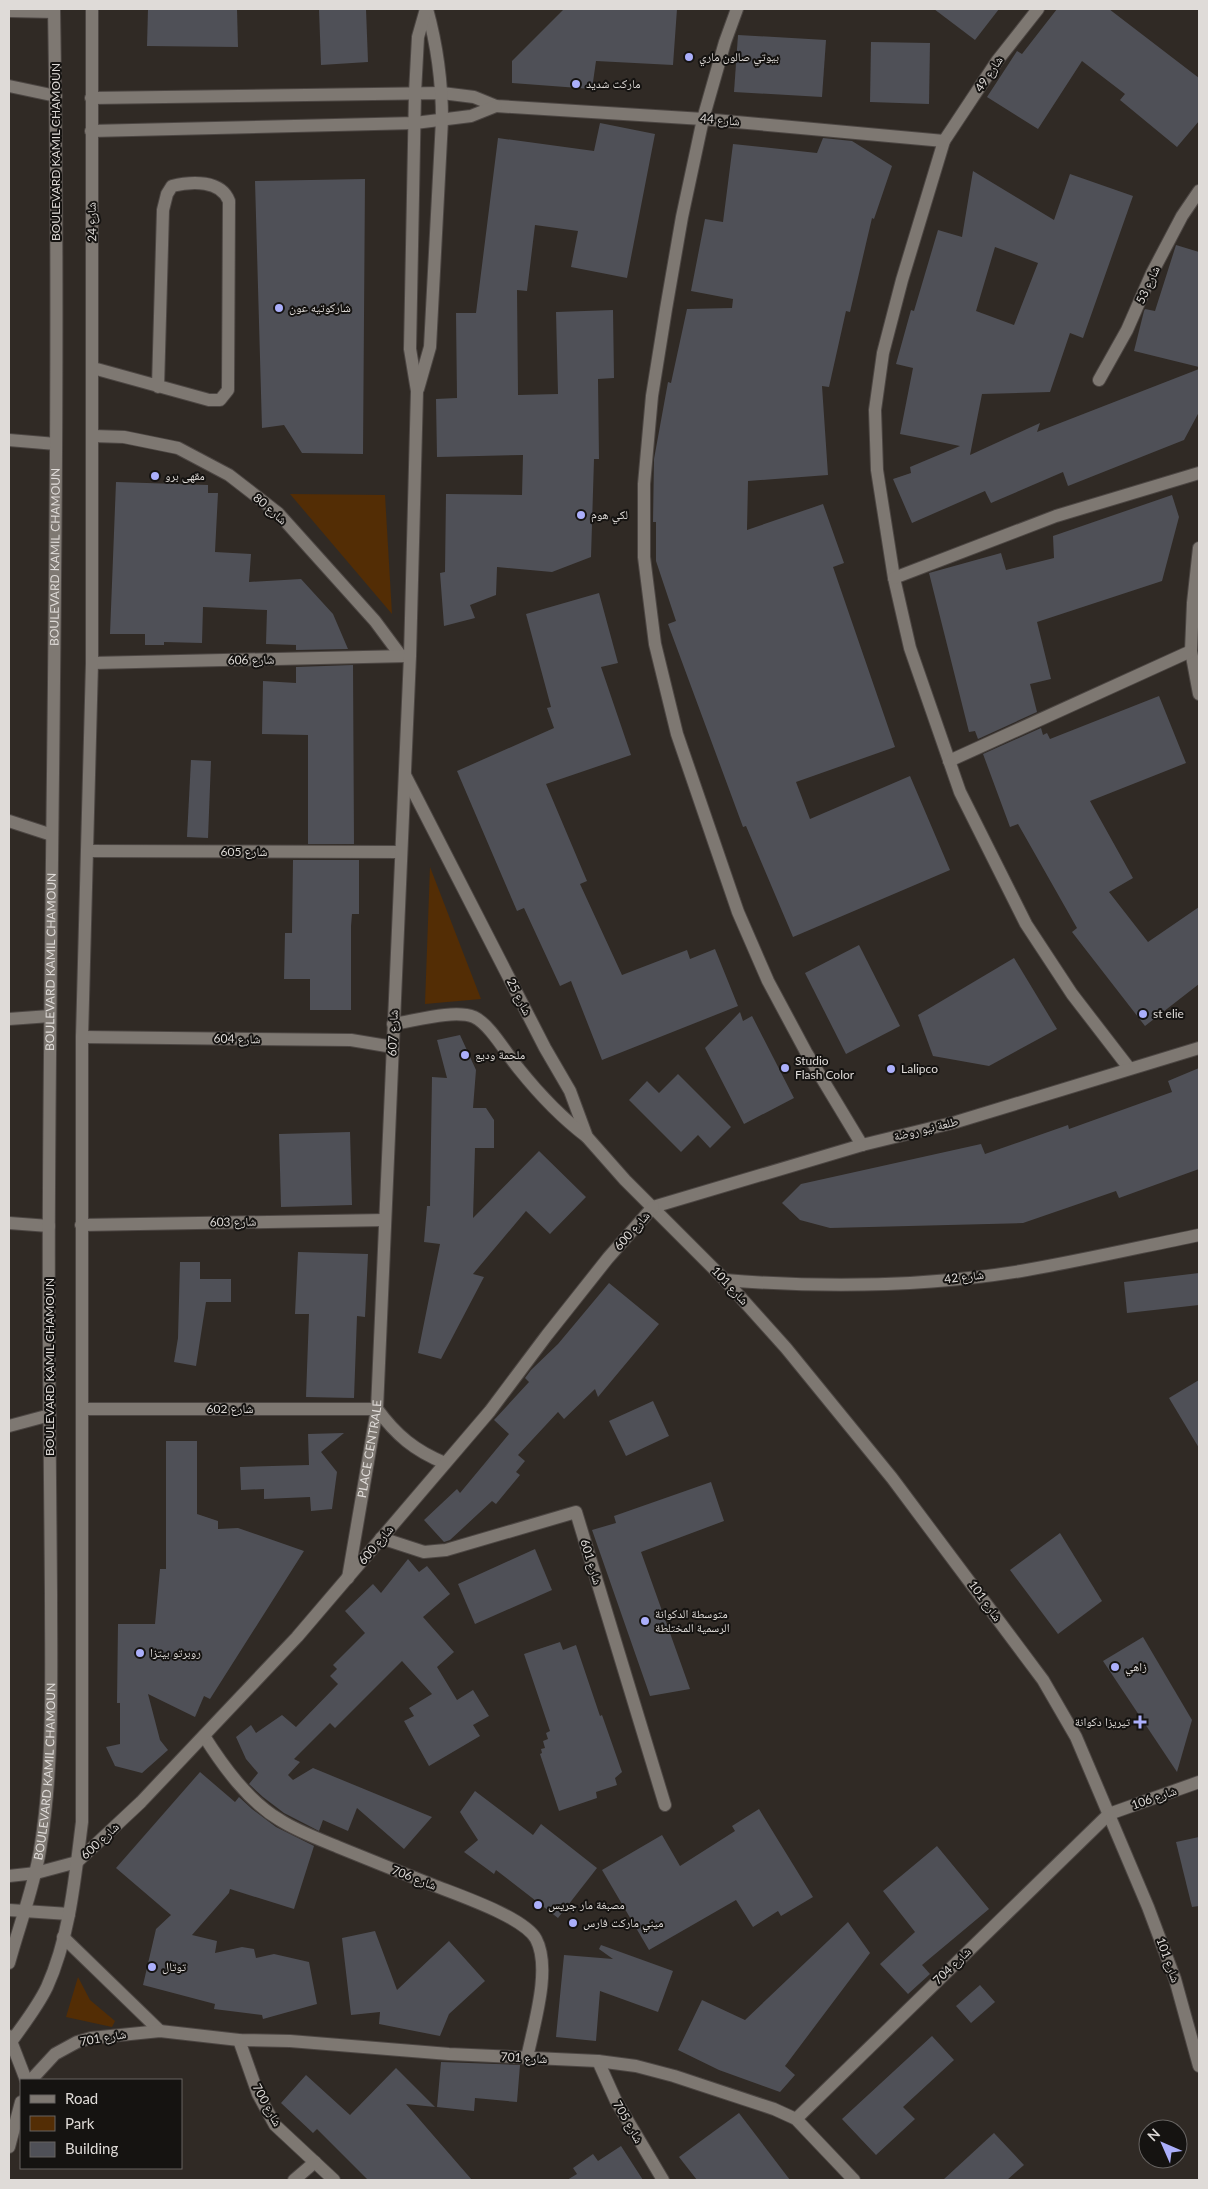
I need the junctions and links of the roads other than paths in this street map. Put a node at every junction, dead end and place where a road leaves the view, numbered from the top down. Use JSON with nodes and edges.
{"nodes":[{"id":1,"x":92,"y":9,"type":"edge"},
{"id":2,"x":427,"y":9,"type":"edge"},
{"id":3,"x":737,"y":9,"type":"edge"},
{"id":4,"x":1038,"y":9,"type":"edge"},
{"id":5,"x":54,"y":10,"type":"edge"},
{"id":6,"x":9,"y":11,"type":"edge"},
{"id":7,"x":9,"y":86,"type":"edge"},
{"id":8,"x":415,"y":93,"type":"junction"},
{"id":9,"x":442,"y":94,"type":"junction"},
{"id":10,"x":56,"y":96,"type":"junction"},
{"id":11,"x":91,"y":98,"type":"junction"},
{"id":12,"x":496,"y":106,"type":"junction"},
{"id":13,"x":704,"y":119,"type":"junction"},
{"id":14,"x":442,"y":120,"type":"junction"},
{"id":15,"x":415,"y":123,"type":"junction"},
{"id":16,"x":91,"y":131,"type":"junction"},
{"id":17,"x":944,"y":141,"type":"junction"},
{"id":18,"x":1199,"y":191,"type":"edge"},
{"id":19,"x":93,"y":368,"type":"junction"},
{"id":20,"x":1099,"y":380,"type":"dead end"},
{"id":21,"x":158,"y":387,"type":"junction"},
{"id":22,"x":417,"y":391,"type":"junction"},
{"id":23,"x":93,"y":436,"type":"junction"},
{"id":24,"x":9,"y":440,"type":"edge"},
{"id":25,"x":56,"y":444,"type":"junction"},
{"id":26,"x":1199,"y":473,"type":"edge"},
{"id":27,"x":1199,"y":548,"type":"edge"},
{"id":28,"x":894,"y":578,"type":"junction"},
{"id":29,"x":1191,"y":651,"type":"junction"},
{"id":30,"x":406,"y":656,"type":"junction"},
{"id":31,"x":92,"y":663,"type":"junction"},
{"id":32,"x":1199,"y":694,"type":"edge"},
{"id":33,"x":949,"y":761,"type":"junction"},
{"id":34,"x":404,"y":773,"type":"junction"},
{"id":35,"x":9,"y":821,"type":"edge"},
{"id":36,"x":52,"y":835,"type":"junction"},
{"id":37,"x":87,"y":851,"type":"junction"},
{"id":38,"x":401,"y":852,"type":"junction"},
{"id":39,"x":50,"y":1016,"type":"junction"},
{"id":40,"x":9,"y":1019,"type":"edge"},
{"id":41,"x":393,"y":1024,"type":"junction"},
{"id":42,"x":82,"y":1037,"type":"junction"},
{"id":43,"x":392,"y":1047,"type":"junction"},
{"id":44,"x":1199,"y":1048,"type":"edge"},
{"id":45,"x":1129,"y":1068,"type":"junction"},
{"id":46,"x":587,"y":1137,"type":"junction"},
{"id":47,"x":862,"y":1146,"type":"junction"},
{"id":48,"x":653,"y":1207,"type":"junction"},
{"id":49,"x":385,"y":1220,"type":"junction"},
{"id":50,"x":9,"y":1223,"type":"edge"},
{"id":51,"x":81,"y":1225,"type":"junction"},
{"id":52,"x":48,"y":1226,"type":"junction"},
{"id":53,"x":1199,"y":1236,"type":"edge"},
{"id":54,"x":726,"y":1280,"type":"junction"},
{"id":55,"x":82,"y":1409,"type":"junction"},
{"id":56,"x":377,"y":1409,"type":"junction"},
{"id":57,"x":50,"y":1415,"type":"junction"},
{"id":58,"x":9,"y":1426,"type":"edge"},
{"id":59,"x":446,"y":1463,"type":"junction"},
{"id":60,"x":382,"y":1538,"type":"junction"},
{"id":61,"x":348,"y":1578,"type":"junction"},
{"id":62,"x":204,"y":1736,"type":"junction"},
{"id":63,"x":1199,"y":1782,"type":"edge"},
{"id":64,"x":665,"y":1805,"type":"dead end"},
{"id":65,"x":1109,"y":1814,"type":"junction"},
{"id":66,"x":77,"y":1862,"type":"junction"},
{"id":67,"x":36,"y":1873,"type":"junction"},
{"id":68,"x":9,"y":1876,"type":"edge"},
{"id":69,"x":9,"y":1910,"type":"edge"},
{"id":70,"x":23,"y":1911,"type":"junction"},
{"id":71,"x":69,"y":1914,"type":"junction"},
{"id":72,"x":63,"y":1937,"type":"junction"},
{"id":73,"x":9,"y":1963,"type":"edge"},
{"id":74,"x":160,"y":2031,"type":"junction"},
{"id":75,"x":10,"y":2040,"type":"edge"},
{"id":76,"x":239,"y":2040,"type":"junction"},
{"id":77,"x":527,"y":2058,"type":"junction"},
{"id":78,"x":598,"y":2061,"type":"junction"},
{"id":79,"x":1199,"y":2066,"type":"edge"},
{"id":80,"x":26,"y":2079,"type":"edge"},
{"id":81,"x":32,"y":2079,"type":"edge"},
{"id":82,"x":20,"y":2106,"type":"edge"},
{"id":83,"x":796,"y":2119,"type":"junction"},
{"id":84,"x":9,"y":2146,"type":"edge"},
{"id":85,"x":315,"y":2162,"type":"junction"},
{"id":86,"x":294,"y":2180,"type":"edge"},
{"id":87,"x":334,"y":2180,"type":"edge"},
{"id":88,"x":663,"y":2180,"type":"edge"},
{"id":89,"x":854,"y":2180,"type":"edge"}],
"edges":[{"from":1,"to":11,"type":"street","name":"شارع 24"},
{"from":2,"to":8,"type":"street"},
{"from":2,"to":9,"type":"street"},
{"from":3,"to":13,"type":"street"},
{"from":4,"to":17,"type":"street","name":"شارع 49"},
{"from":5,"to":6,"type":"street"},
{"from":5,"to":10,"type":"street","name":"BOULEVARD KAMIL CHAMOUN"},
{"from":7,"to":10,"type":"street"},
{"from":8,"to":9,"type":"street"},
{"from":8,"to":11,"type":"street"},
{"from":8,"to":15,"type":"street"},
{"from":9,"to":12,"type":"street"},
{"from":9,"to":14,"type":"street"},
{"from":10,"to":25,"type":"street","name":"BOULEVARD KAMIL CHAMOUN"},
{"from":11,"to":16,"type":"street","name":"شارع 24"},
{"from":12,"to":13,"type":"street","name":"شارع 44"},
{"from":12,"to":14,"type":"street"},
{"from":13,"to":17,"type":"street","name":"شارع 44"},
{"from":13,"to":47,"type":"street"},
{"from":14,"to":15,"type":"street"},
{"from":14,"to":22,"type":"street"},
{"from":15,"to":16,"type":"street"},
{"from":15,"to":22,"type":"street"},
{"from":16,"to":19,"type":"street","name":"شارع 24"},
{"from":17,"to":28,"type":"street","name":"شارع 49"},
{"from":18,"to":20,"type":"street","name":"شارع 53"},
{"from":19,"to":21,"type":"street"},
{"from":19,"to":23,"type":"street","name":"شارع 24"},
{"from":21,"to":21,"type":"street"},
{"from":22,"to":30,"type":"street","name":"شارع 607"},
{"from":23,"to":30,"type":"street","name":"شارع 80"},
{"from":23,"to":31,"type":"street"},
{"from":24,"to":25,"type":"street"},
{"from":25,"to":36,"type":"street","name":"BOULEVARD KAMIL CHAMOUN"},
{"from":26,"to":28,"type":"street"},
{"from":27,"to":29,"type":"street"},
{"from":28,"to":33,"type":"street","name":"شارع 49"},
{"from":29,"to":32,"type":"street"},
{"from":29,"to":33,"type":"street"},
{"from":30,"to":31,"type":"street","name":"شارع 606"},
{"from":30,"to":34,"type":"street","name":"شارع 607"},
{"from":31,"to":37,"type":"street"},
{"from":33,"to":45,"type":"street","name":"شارع 49"},
{"from":34,"to":38,"type":"street","name":"شارع 607"},
{"from":34,"to":46,"type":"street","name":"شارع 25"},
{"from":35,"to":36,"type":"street"},
{"from":36,"to":39,"type":"street","name":"BOULEVARD KAMIL CHAMOUN"},
{"from":37,"to":38,"type":"street","name":"شارع 605"},
{"from":37,"to":42,"type":"street"},
{"from":38,"to":41,"type":"street","name":"شارع 607"},
{"from":39,"to":40,"type":"street"},
{"from":39,"to":52,"type":"street","name":"BOULEVARD KAMIL CHAMOUN"},
{"from":41,"to":43,"type":"street","name":"شارع 607"},
{"from":41,"to":46,"type":"street"},
{"from":42,"to":43,"type":"street","name":"شارع 604"},
{"from":42,"to":51,"type":"street"},
{"from":43,"to":49,"type":"street","name":"شارع 607"},
{"from":44,"to":45,"type":"street","name":"طلعة نيو روضة"},
{"from":45,"to":47,"type":"street","name":"طلعة نيو روضة"},
{"from":46,"to":48,"type":"street","name":"شارع 25"},
{"from":47,"to":48,"type":"street","name":"طلعة نيو روضة"},
{"from":48,"to":54,"type":"street","name":"شارع 101"},
{"from":48,"to":59,"type":"street","name":"شارع 600"},
{"from":49,"to":51,"type":"street","name":"شارع 603"},
{"from":49,"to":56,"type":"street","name":"شارع 607"},
{"from":50,"to":52,"type":"street"},
{"from":51,"to":55,"type":"street"},
{"from":52,"to":57,"type":"street","name":"BOULEVARD KAMIL CHAMOUN"},
{"from":53,"to":54,"type":"street","name":"شارع 42"},
{"from":54,"to":65,"type":"street","name":"شارع 101"},
{"from":55,"to":56,"type":"street","name":"شارع 602"},
{"from":55,"to":66,"type":"street"},
{"from":56,"to":59,"type":"street","name":"PLACE CENTRALE"},
{"from":56,"to":61,"type":"street","name":"PLACE CENTRALE"},
{"from":57,"to":58,"type":"street"},
{"from":57,"to":67,"type":"street","name":"BOULEVARD KAMIL CHAMOUN"},
{"from":59,"to":60,"type":"street","name":"شارع 600"},
{"from":60,"to":61,"type":"street","name":"شارع 600"},
{"from":60,"to":64,"type":"street","name":"شارع 601"},
{"from":61,"to":62,"type":"street","name":"شارع 600"},
{"from":62,"to":66,"type":"street","name":"شارع 600"},
{"from":62,"to":77,"type":"street","name":"شارع 706"},
{"from":63,"to":65,"type":"street","name":"شارع 106"},
{"from":65,"to":79,"type":"street","name":"شارع 101"},
{"from":65,"to":83,"type":"street","name":"شارع 704"},
{"from":66,"to":67,"type":"street"},
{"from":66,"to":71,"type":"street"},
{"from":67,"to":68,"type":"street"},
{"from":67,"to":70,"type":"street","name":"BOULEVARD KAMIL CHAMOUN"},
{"from":69,"to":70,"type":"street"},
{"from":70,"to":71,"type":"street"},
{"from":70,"to":73,"type":"street","name":"BOULEVARD KAMIL CHAMOUN"},
{"from":71,"to":72,"type":"street"},
{"from":72,"to":74,"type":"street"},
{"from":72,"to":75,"type":"street"},
{"from":74,"to":76,"type":"street","name":"شارع 701"},
{"from":74,"to":81,"type":"street","name":"شارع 701"},
{"from":75,"to":80,"type":"street"},
{"from":76,"to":77,"type":"street","name":"شارع 701"},
{"from":76,"to":85,"type":"street","name":"شارع 700"},
{"from":77,"to":78,"type":"street","name":"شارع 701"},
{"from":78,"to":83,"type":"street","name":"شارع 701"},
{"from":78,"to":88,"type":"street","name":"شارع 705"},
{"from":82,"to":84,"type":"street"},
{"from":83,"to":89,"type":"street","name":"شارع 701"},
{"from":85,"to":86,"type":"street"},
{"from":85,"to":87,"type":"street","name":"شارع 700"}]}
